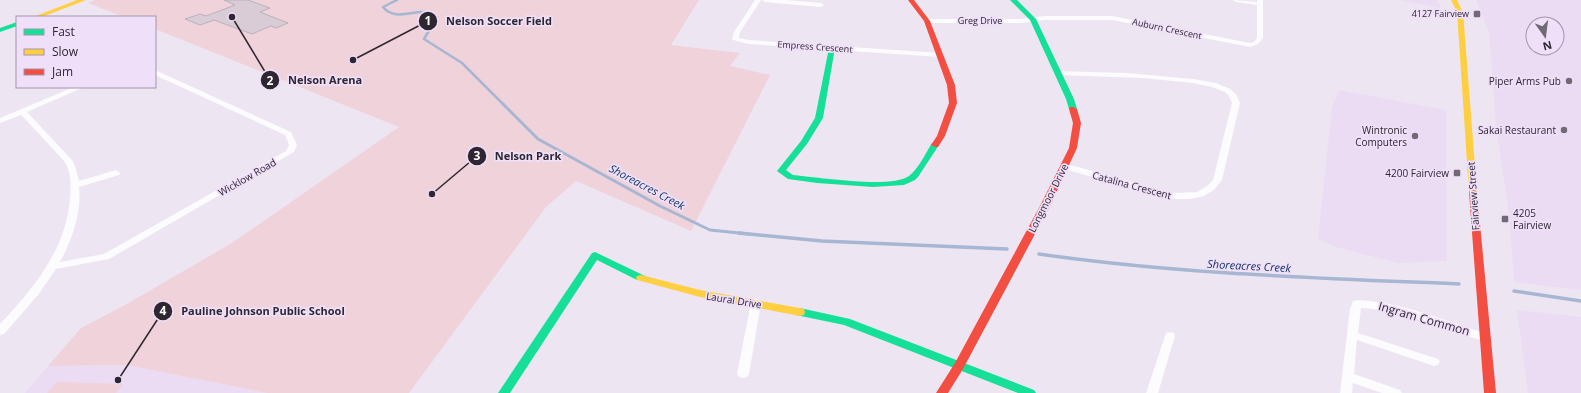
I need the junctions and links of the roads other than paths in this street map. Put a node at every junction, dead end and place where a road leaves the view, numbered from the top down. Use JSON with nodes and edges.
{"nodes":[{"id":1,"x":83,"y":0,"type":"edge"},
{"id":2,"x":758,"y":0,"type":"edge"},
{"id":3,"x":765,"y":0,"type":"edge"},
{"id":4,"x":911,"y":0,"type":"edge"},
{"id":5,"x":1013,"y":0,"type":"edge"},
{"id":6,"x":1236,"y":0,"type":"edge"},
{"id":7,"x":1454,"y":0,"type":"edge"},
{"id":8,"x":1260,"y":2,"type":"edge"},
{"id":9,"x":821,"y":5,"type":"dead end"},
{"id":10,"x":39,"y":16,"type":"edge"},
{"id":11,"x":1033,"y":18,"type":"junction"},
{"id":12,"x":926,"y":21,"type":"junction"},
{"id":13,"x":16,"y":24,"type":"edge"},
{"id":14,"x":0,"y":30,"type":"edge"},
{"id":15,"x":832,"y":48,"type":"junction"},
{"id":16,"x":940,"y":55,"type":"junction"},
{"id":17,"x":156,"y":72,"type":"edge"},
{"id":18,"x":1058,"y":73,"type":"junction"},
{"id":19,"x":78,"y":88,"type":"edge"},
{"id":20,"x":22,"y":112,"type":"junction"},
{"id":21,"x":0,"y":121,"type":"edge"},
{"id":22,"x":1063,"y":166,"type":"junction"},
{"id":23,"x":116,"y":173,"type":"dead end"},
{"id":24,"x":76,"y":185,"type":"junction"},
{"id":25,"x":53,"y":266,"type":"junction"},
{"id":26,"x":756,"y":303,"type":"junction"},
{"id":27,"x":0,"y":331,"type":"edge"},
{"id":28,"x":1353,"y":335,"type":"junction"},
{"id":29,"x":1170,"y":336,"type":"dead end"},
{"id":30,"x":1484,"y":337,"type":"junction"},
{"id":31,"x":1434,"y":362,"type":"dead end"},
{"id":32,"x":959,"y":366,"type":"junction"},
{"id":33,"x":743,"y":374,"type":"dead end"},
{"id":34,"x":1348,"y":377,"type":"junction"},
{"id":35,"x":504,"y":393,"type":"edge"},
{"id":36,"x":942,"y":393,"type":"edge"},
{"id":37,"x":1030,"y":393,"type":"edge"},
{"id":38,"x":1152,"y":393,"type":"edge"},
{"id":39,"x":1346,"y":393,"type":"edge"},
{"id":40,"x":1396,"y":393,"type":"edge"},
{"id":41,"x":1490,"y":393,"type":"edge"}],
"edges":[{"from":1,"to":10,"type":"street"},
{"from":2,"to":15,"type":"street","name":"Empress Crescent"},
{"from":3,"to":9,"type":"street"},
{"from":4,"to":12,"type":"street"},
{"from":5,"to":11,"type":"street","name":"Longmoor Drive"},
{"from":6,"to":8,"type":"street"},
{"from":7,"to":30,"type":"street","name":"Fairview Street"},
{"from":8,"to":11,"type":"street","name":"Auburn Crescent"},
{"from":11,"to":12,"type":"street","name":"Greg Drive"},
{"from":11,"to":18,"type":"street","name":"Longmoor Drive"},
{"from":12,"to":16,"type":"street"},
{"from":13,"to":14,"type":"street"},
{"from":15,"to":16,"type":"street","name":"Empress Crescent"},
{"from":15,"to":16,"type":"street"},
{"from":17,"to":25,"type":"street","name":"Wicklow Road"},
{"from":18,"to":22,"type":"street","name":"Longmoor Drive"},
{"from":18,"to":22,"type":"street","name":"Catalina Crescent"},
{"from":19,"to":20,"type":"street"},
{"from":20,"to":21,"type":"street"},
{"from":20,"to":24,"type":"street"},
{"from":22,"to":32,"type":"street","name":"Longmoor Drive"},
{"from":23,"to":24,"type":"street"},
{"from":24,"to":25,"type":"street"},
{"from":25,"to":27,"type":"street"},
{"from":26,"to":32,"type":"street","name":"Laural Drive"},
{"from":26,"to":33,"type":"street"},
{"from":26,"to":35,"type":"street","name":"Laural Drive"},
{"from":28,"to":30,"type":"street","name":"Ingram Common"},
{"from":28,"to":31,"type":"street"},
{"from":28,"to":34,"type":"street","name":"Ingram Common"},
{"from":29,"to":38,"type":"street"},
{"from":30,"to":41,"type":"street","name":"Fairview Street"},
{"from":32,"to":36,"type":"street","name":"Longmoor Drive"},
{"from":32,"to":37,"type":"street","name":"Laural Drive"},
{"from":34,"to":39,"type":"street","name":"Ingram Common"},
{"from":34,"to":40,"type":"street"}]}
